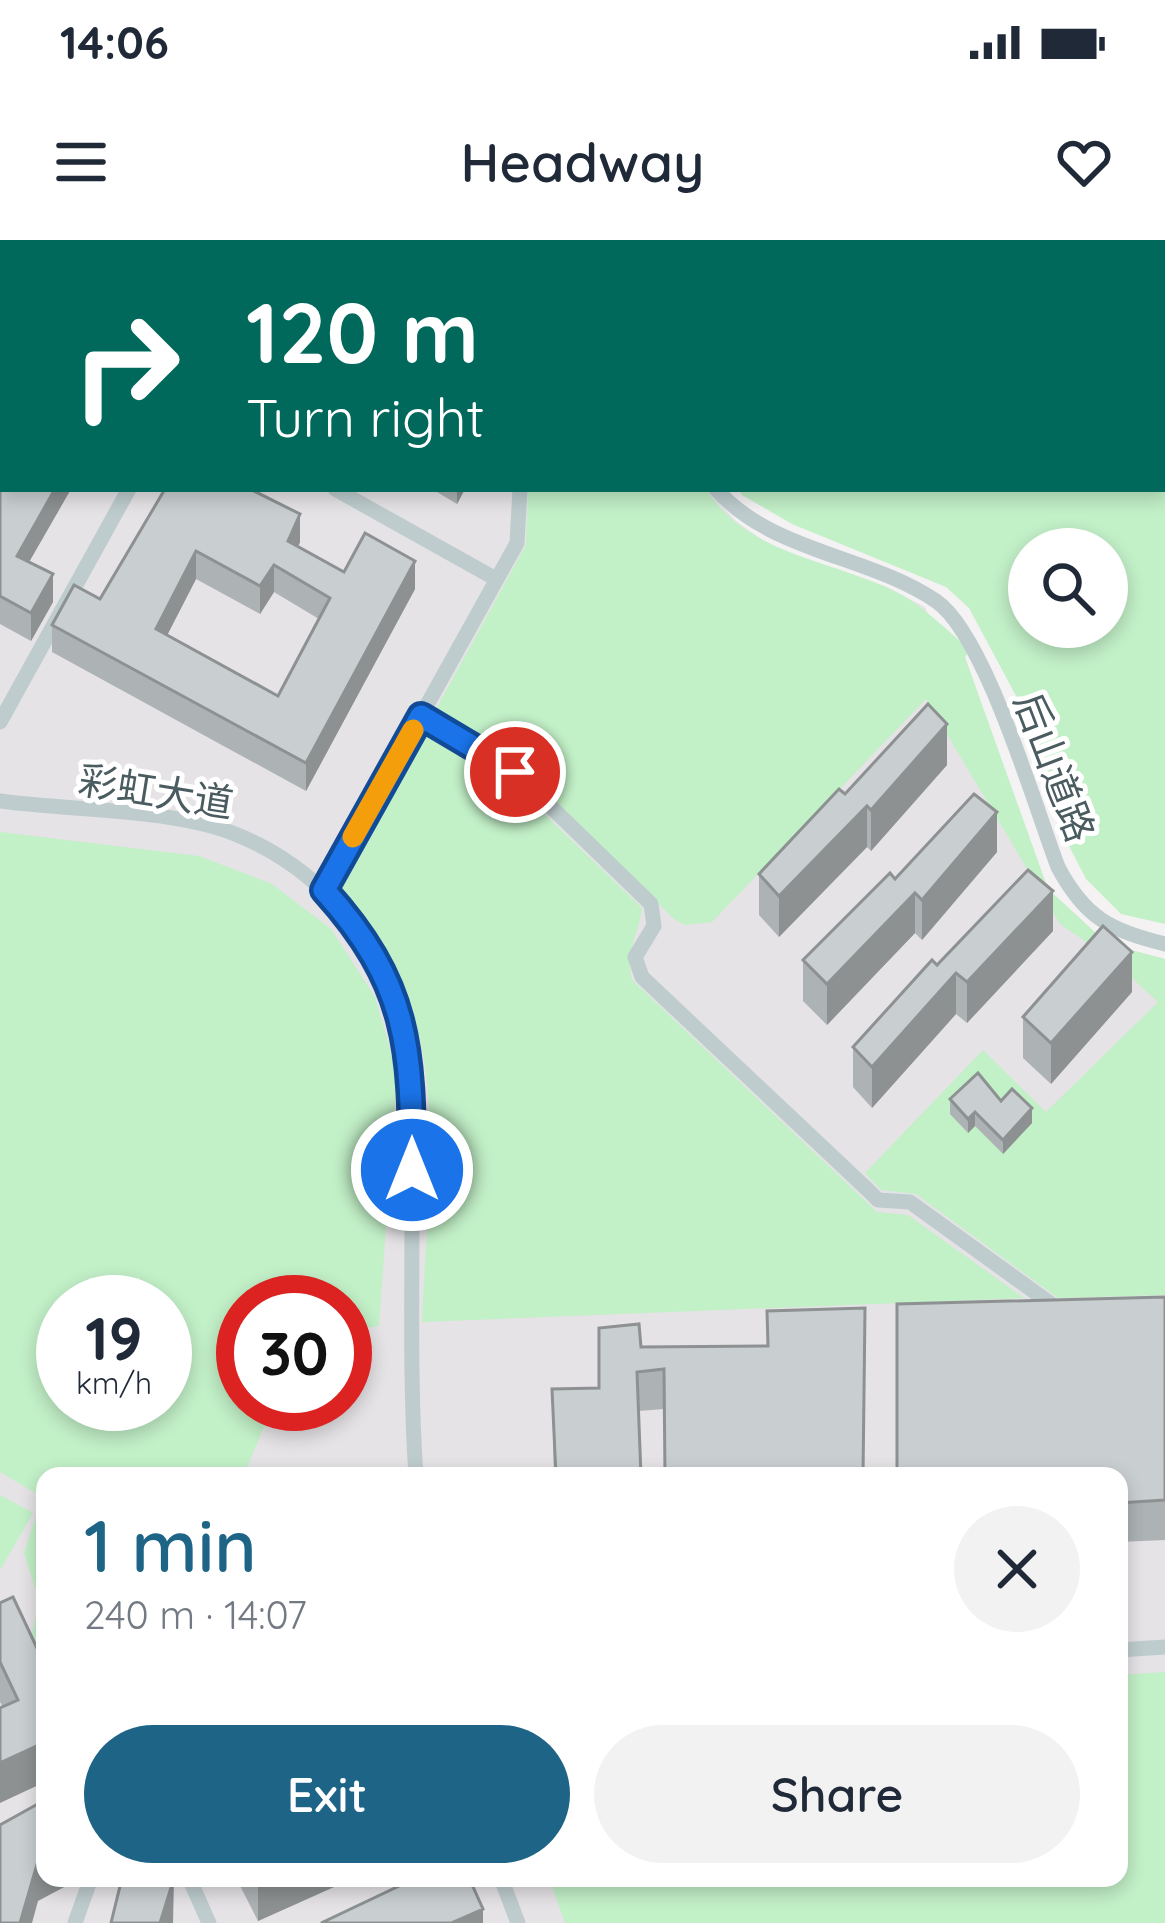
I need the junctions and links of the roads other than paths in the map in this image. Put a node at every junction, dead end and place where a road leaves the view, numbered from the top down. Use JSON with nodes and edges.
{"nodes":[{"id":1,"x":127,"y":492,"type":"edge"},
{"id":2,"x":340,"y":492,"type":"edge"},
{"id":3,"x":520,"y":492,"type":"edge"},
{"id":4,"x":720,"y":492,"type":"edge"},
{"id":5,"x":496,"y":579,"type":"junction"},
{"id":6,"x":421,"y":716,"type":"junction"},
{"id":7,"x":0,"y":722,"type":"edge"},
{"id":8,"x":0,"y":801,"type":"edge"},
{"id":9,"x":324,"y":890,"type":"junction"},
{"id":10,"x":1165,"y":944,"type":"edge"},
{"id":11,"x":1054,"y":1306,"type":"edge"},
{"id":12,"x":415,"y":1467,"type":"edge"},
{"id":13,"x":1165,"y":1646,"type":"edge"},
{"id":14,"x":1128,"y":1648,"type":"edge"},
{"id":15,"x":88,"y":1887,"type":"edge"},
{"id":16,"x":192,"y":1887,"type":"edge"},
{"id":17,"x":504,"y":1887,"type":"edge"},
{"id":18,"x":74,"y":1923,"type":"edge"},
{"id":19,"x":209,"y":1923,"type":"edge"},
{"id":20,"x":518,"y":1923,"type":"edge"}],
"edges":[{"from":1,"to":7,"type":"street"},
{"from":2,"to":5,"type":"street"},
{"from":3,"to":5,"type":"street"},
{"from":4,"to":10,"type":"street","name":"后山道路"},
{"from":5,"to":6,"type":"street"},
{"from":6,"to":9,"type":"street"},
{"from":6,"to":11,"type":"street"},
{"from":8,"to":9,"type":"street","name":"彩虹大道"},
{"from":9,"to":12,"type":"street","name":"彩虹大道"},
{"from":13,"to":14,"type":"street"},
{"from":15,"to":18,"type":"street"},
{"from":16,"to":19,"type":"street"},
{"from":17,"to":20,"type":"street"}]}
